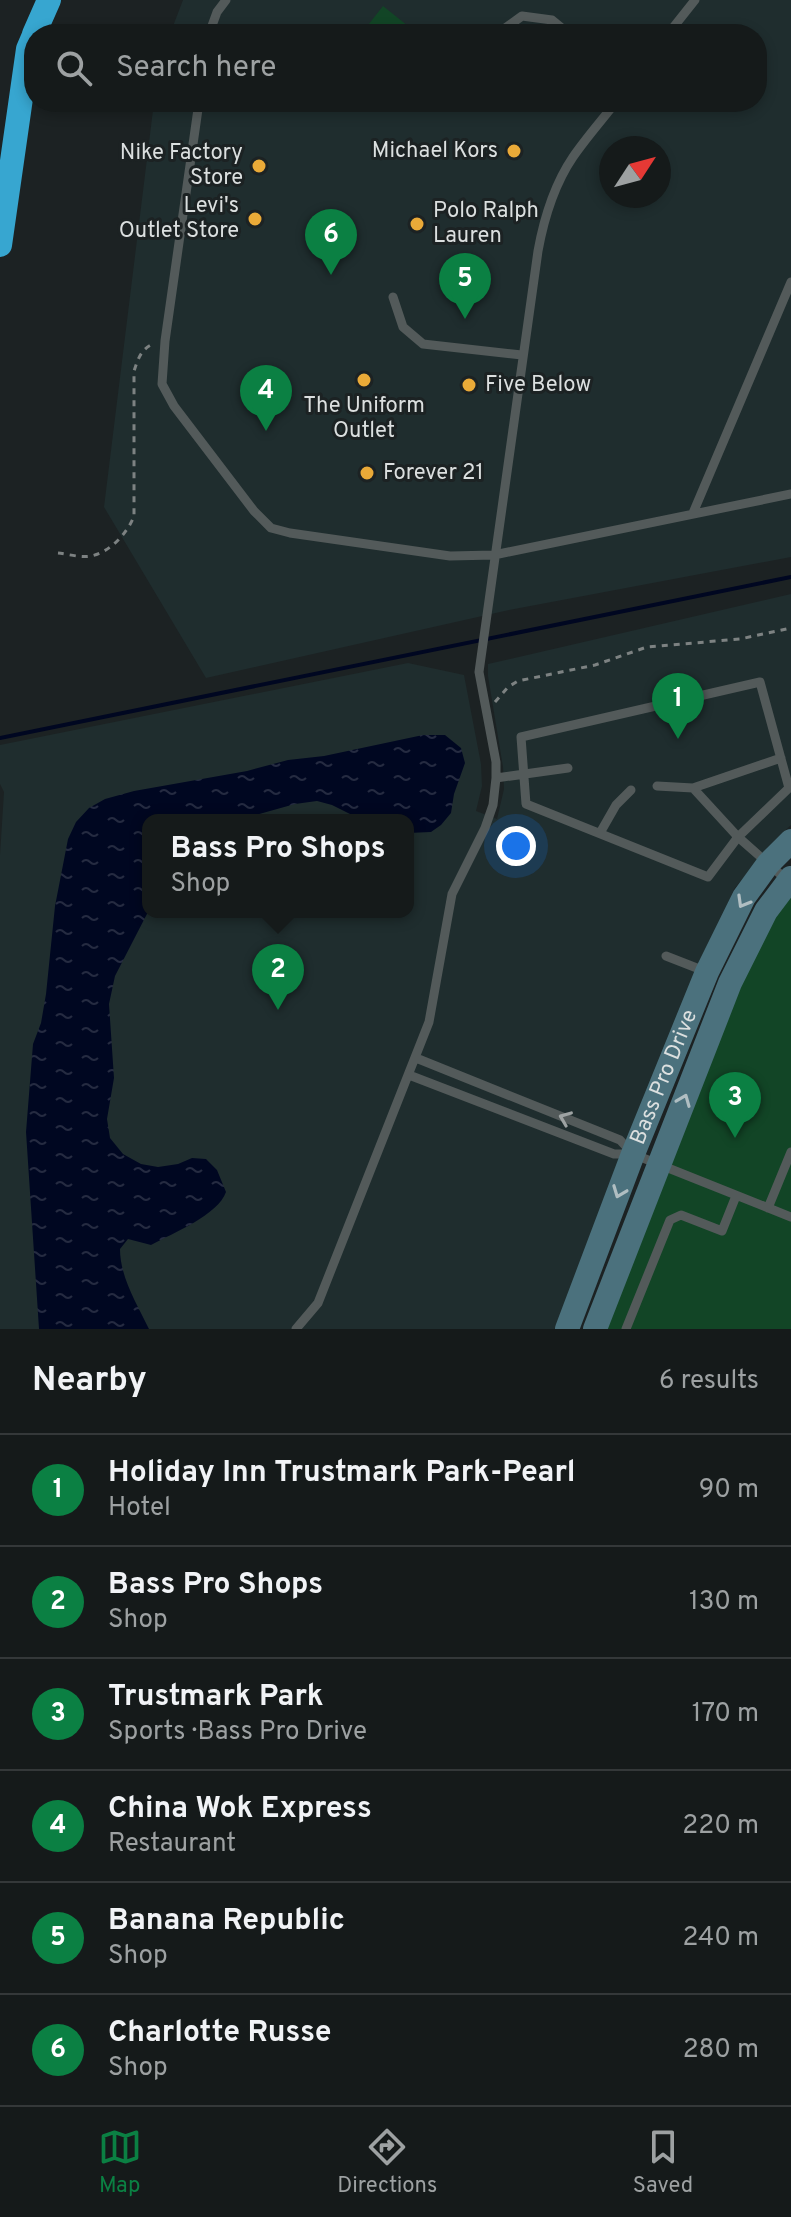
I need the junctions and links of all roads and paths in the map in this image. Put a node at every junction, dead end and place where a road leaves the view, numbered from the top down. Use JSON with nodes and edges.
{"nodes":[{"id":1,"x":49,"y":0,"type":"edge"},
{"id":2,"x":226,"y":0,"type":"edge"},
{"id":3,"x":695,"y":0,"type":"edge"},
{"id":4,"x":38,"y":24,"type":"edge"},
{"id":5,"x":213,"y":24,"type":"edge"},
{"id":6,"x":511,"y":24,"type":"edge"},
{"id":7,"x":557,"y":24,"type":"edge"},
{"id":8,"x":676,"y":24,"type":"edge"},
{"id":9,"x":24,"y":77,"type":"edge"},
{"id":10,"x":198,"y":112,"type":"edge"},
{"id":11,"x":608,"y":112,"type":"edge"},
{"id":12,"x":0,"y":245,"type":"edge"},
{"id":13,"x":791,"y":282,"type":"edge"},
{"id":14,"x":393,"y":297,"type":"dead end"},
{"id":15,"x":165,"y":341,"type":"junction"},
{"id":16,"x":522,"y":355,"type":"junction"},
{"id":17,"x":791,"y":494,"type":"edge"},
{"id":18,"x":693,"y":513,"type":"junction"},
{"id":19,"x":58,"y":553,"type":"dead end"},
{"id":20,"x":494,"y":555,"type":"junction"},
{"id":21,"x":791,"y":628,"type":"edge"},
{"id":22,"x":485,"y":707,"type":"junction"},
{"id":23,"x":781,"y":758,"type":"junction"},
{"id":24,"x":568,"y":768,"type":"dead end"},
{"id":25,"x":524,"y":775,"type":"junction"},
{"id":26,"x":496,"y":778,"type":"junction"},
{"id":27,"x":657,"y":786,"type":"dead end"},
{"id":28,"x":693,"y":788,"type":"junction"},
{"id":29,"x":631,"y":790,"type":"dead end"},
{"id":30,"x":600,"y":833,"type":"junction"},
{"id":31,"x":738,"y":837,"type":"junction"},
{"id":32,"x":791,"y":841,"type":"edge"},
{"id":33,"x":768,"y":864,"type":"junction"},
{"id":34,"x":789,"y":880,"type":"edge"},
{"id":35,"x":666,"y":956,"type":"dead end"},
{"id":36,"x":707,"y":972,"type":"junction"},
{"id":37,"x":730,"y":983,"type":"junction"},
{"id":38,"x":416,"y":1058,"type":"junction"},
{"id":39,"x":409,"y":1075,"type":"junction"},
{"id":40,"x":791,"y":1152,"type":"edge"},
{"id":41,"x":633,"y":1154,"type":"junction"},
{"id":42,"x":658,"y":1164,"type":"junction"},
{"id":43,"x":736,"y":1196,"type":"junction"},
{"id":44,"x":768,"y":1208,"type":"junction"},
{"id":45,"x":791,"y":1217,"type":"edge"},
{"id":46,"x":296,"y":1329,"type":"edge"},
{"id":47,"x":567,"y":1329,"type":"edge"},
{"id":48,"x":595,"y":1329,"type":"edge"},
{"id":49,"x":626,"y":1329,"type":"edge"}],
"edges":[{"from":1,"to":4,"type":"highway"},
{"from":2,"to":5,"type":"lane"},
{"from":3,"to":8,"type":"lane"},
{"from":6,"to":7,"type":"lane"},
{"from":9,"to":12,"type":"highway"},
{"from":10,"to":15,"type":"lane"},
{"from":11,"to":16,"type":"lane"},
{"from":13,"to":18,"type":"lane"},
{"from":14,"to":16,"type":"lane"},
{"from":15,"to":19,"type":"path"},
{"from":15,"to":20,"type":"lane"},
{"from":16,"to":20,"type":"lane"},
{"from":17,"to":18,"type":"lane"},
{"from":18,"to":20,"type":"lane"},
{"from":20,"to":22,"type":"lane"},
{"from":21,"to":22,"type":"path"},
{"from":22,"to":26,"type":"lane"},
{"from":23,"to":25,"type":"lane"},
{"from":23,"to":28,"type":"lane"},
{"from":23,"to":31,"type":"lane"},
{"from":24,"to":25,"type":"lane"},
{"from":25,"to":26,"type":"lane"},
{"from":25,"to":30,"type":"lane"},
{"from":26,"to":38,"type":"lane"},
{"from":27,"to":28,"type":"lane"},
{"from":28,"to":31,"type":"lane"},
{"from":29,"to":30,"type":"lane"},
{"from":30,"to":31,"type":"lane"},
{"from":31,"to":33,"type":"lane"},
{"from":32,"to":33,"type":"street","name":"Bass Pro Drive"},
{"from":33,"to":34,"type":"lane"},
{"from":33,"to":36,"type":"street","name":"Bass Pro Drive","one_way":true},
{"from":34,"to":37,"type":"street","name":"Bass Pro Drive"},
{"from":35,"to":36,"type":"lane"},
{"from":36,"to":37,"type":"lane"},
{"from":36,"to":41,"type":"street","name":"Bass Pro Drive"},
{"from":42,"to":37,"type":"street","name":"Bass Pro Drive","one_way":true},
{"from":38,"to":39,"type":"lane"},
{"from":41,"to":38,"type":"lane","one_way":true},
{"from":39,"to":41,"type":"lane"},
{"from":39,"to":46,"type":"lane"},
{"from":40,"to":44,"type":"lane"},
{"from":41,"to":42,"type":"lane"},
{"from":41,"to":47,"type":"street","name":"Bass Pro Drive","one_way":true},
{"from":42,"to":43,"type":"lane"},
{"from":42,"to":48,"type":"street","name":"Bass Pro Drive"},
{"from":43,"to":44,"type":"lane"},
{"from":43,"to":49,"type":"lane"},
{"from":44,"to":45,"type":"lane"}]}
